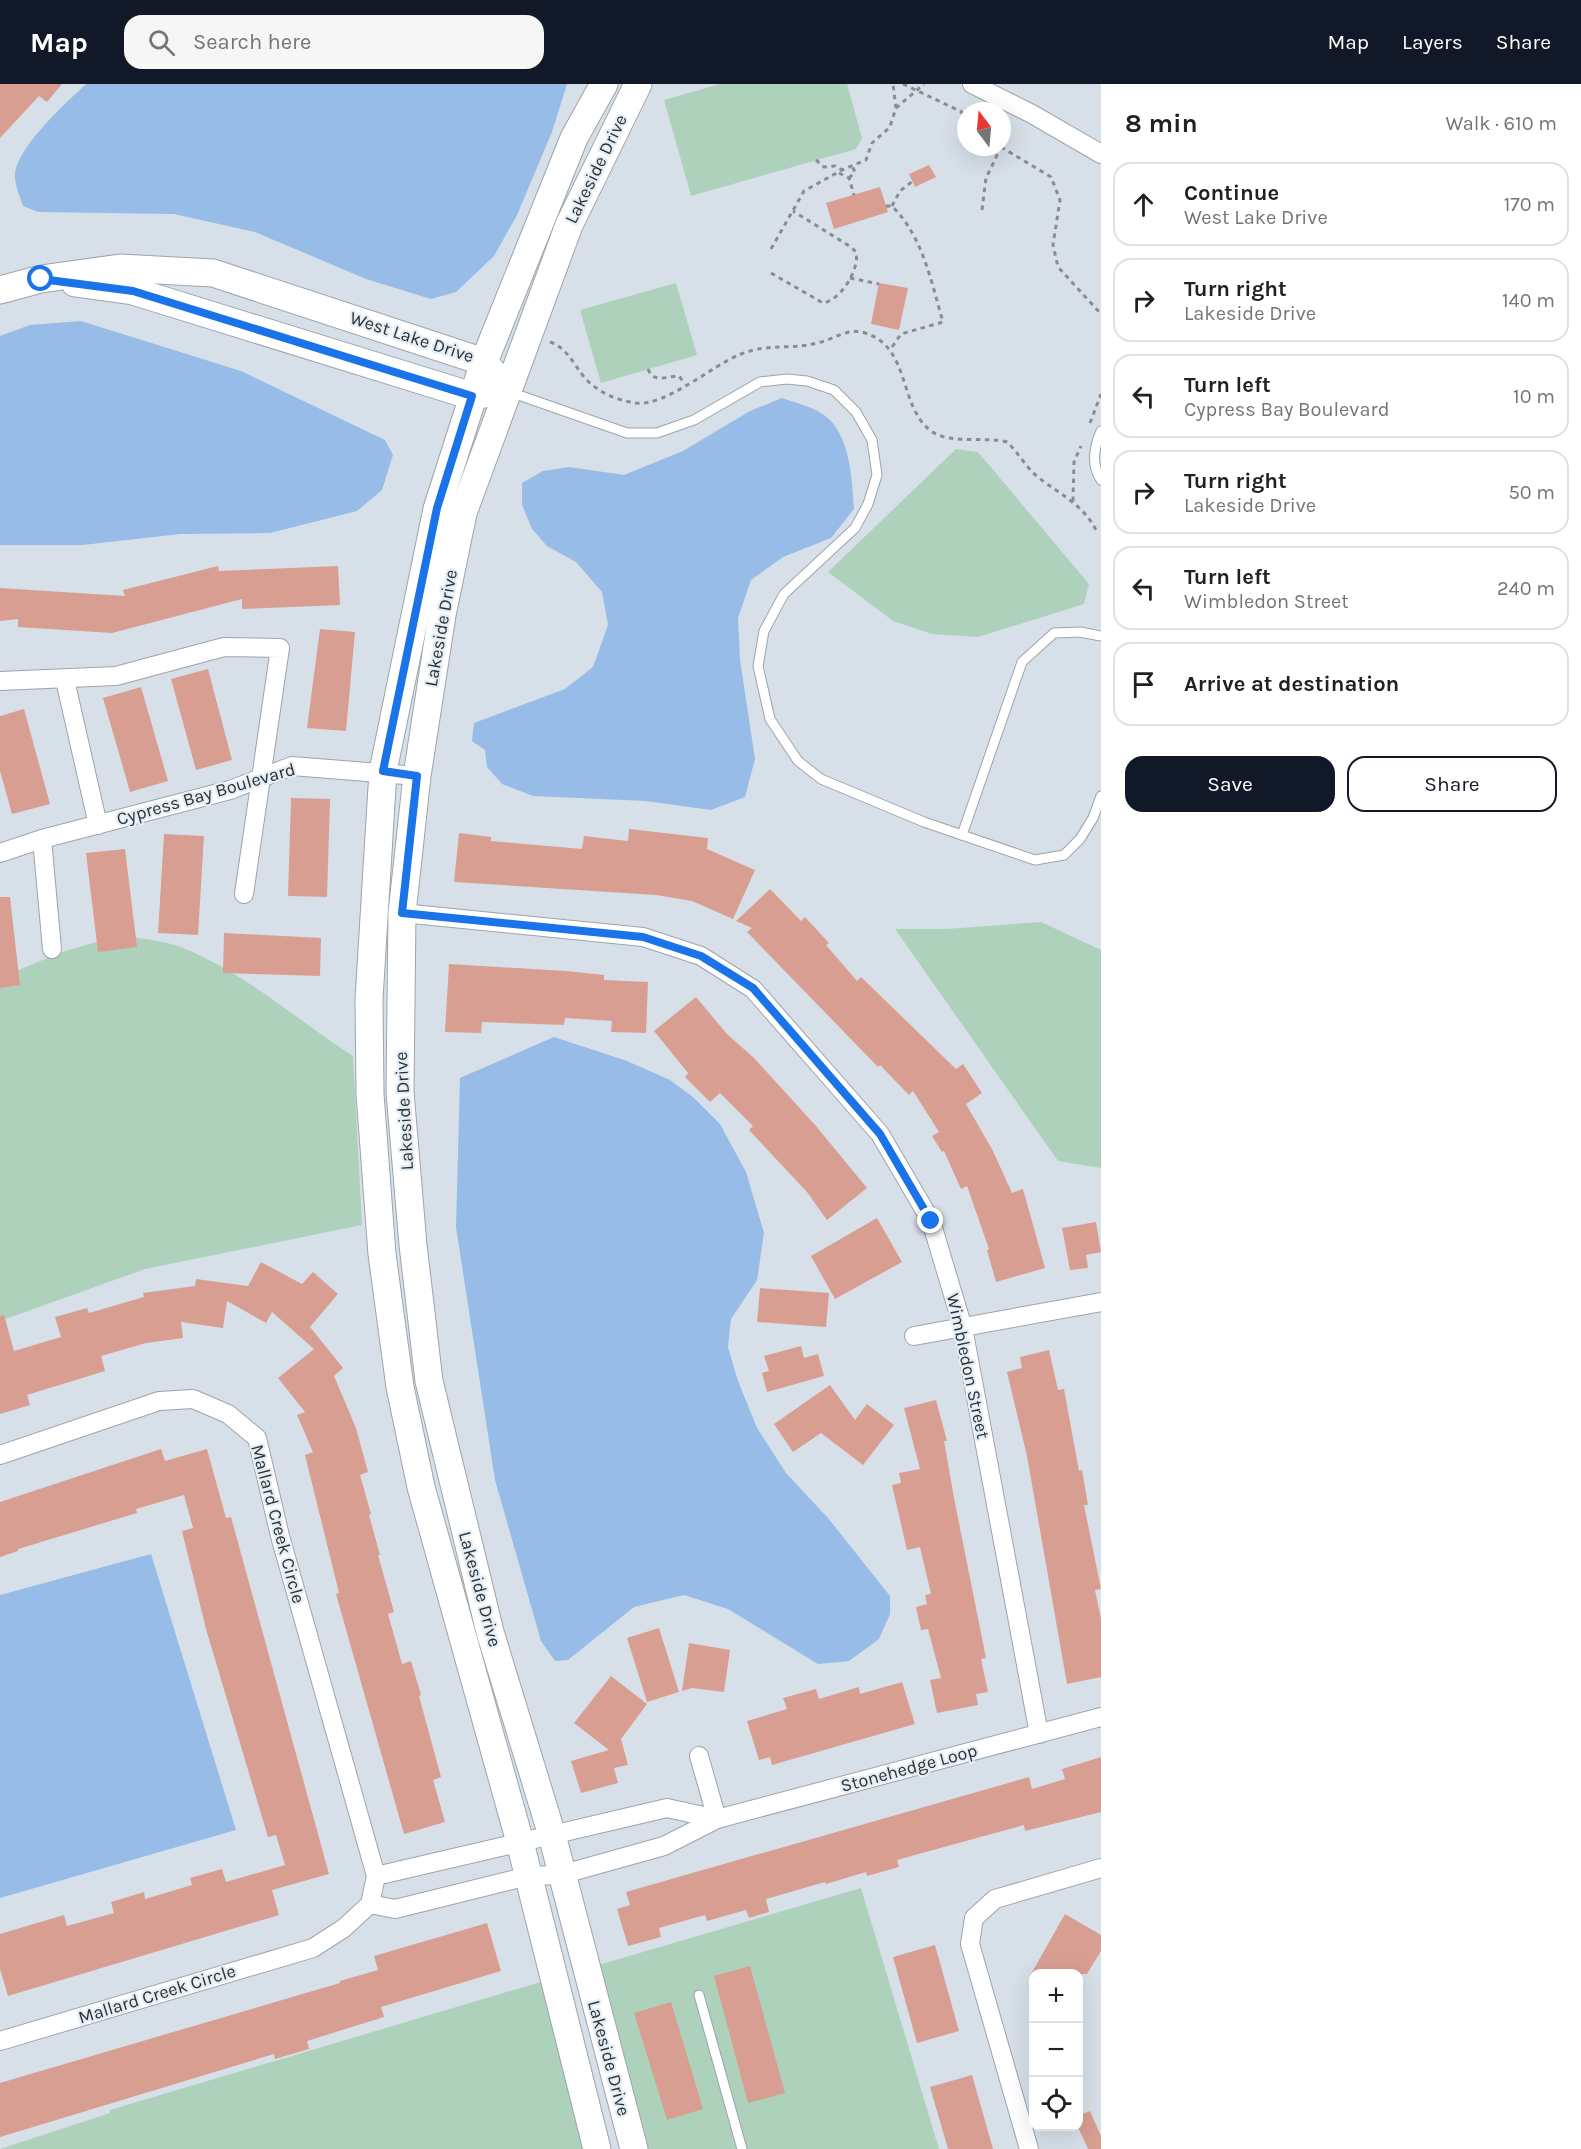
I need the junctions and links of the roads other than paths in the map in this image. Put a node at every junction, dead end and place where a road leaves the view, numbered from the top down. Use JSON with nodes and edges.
{"nodes":[{"id":1,"x":604,"y":84,"type":"edge"},
{"id":2,"x":638,"y":84,"type":"edge"},
{"id":3,"x":972,"y":84,"type":"edge"},
{"id":4,"x":1101,"y":154,"type":"edge"},
{"id":5,"x":41,"y":279,"type":"junction"},
{"id":6,"x":0,"y":290,"type":"edge"},
{"id":7,"x":484,"y":362,"type":"junction"},
{"id":8,"x":508,"y":391,"type":"junction"},
{"id":9,"x":472,"y":396,"type":"junction"},
{"id":10,"x":1101,"y":431,"type":"edge"},
{"id":11,"x":1101,"y":480,"type":"edge"},
{"id":12,"x":1101,"y":636,"type":"edge"},
{"id":13,"x":65,"y":680,"type":"junction"},
{"id":14,"x":0,"y":681,"type":"edge"},
{"id":15,"x":383,"y":771,"type":"junction"},
{"id":16,"x":417,"y":776,"type":"junction"},
{"id":17,"x":260,"y":777,"type":"junction"},
{"id":18,"x":1101,"y":796,"type":"edge"},
{"id":19,"x":98,"y":825,"type":"junction"},
{"id":20,"x":962,"y":835,"type":"junction"},
{"id":21,"x":42,"y":838,"type":"junction"},
{"id":22,"x":0,"y":854,"type":"edge"},
{"id":23,"x":244,"y":894,"type":"dead end"},
{"id":24,"x":402,"y":913,"type":"junction"},
{"id":25,"x":52,"y":949,"type":"dead end"},
{"id":26,"x":1101,"y":1302,"type":"edge"},
{"id":27,"x":963,"y":1328,"type":"junction"},
{"id":28,"x":914,"y":1336,"type":"dead end"},
{"id":29,"x":0,"y":1455,"type":"edge"},
{"id":30,"x":1101,"y":1717,"type":"edge"},
{"id":31,"x":1039,"y":1734,"type":"junction"},
{"id":32,"x":699,"y":1756,"type":"dead end"},
{"id":33,"x":717,"y":1819,"type":"junction"},
{"id":34,"x":552,"y":1835,"type":"junction"},
{"id":35,"x":520,"y":1842,"type":"junction"},
{"id":36,"x":1101,"y":1868,"type":"edge"},
{"id":37,"x":560,"y":1875,"type":"junction"},
{"id":38,"x":376,"y":1876,"type":"junction"},
{"id":39,"x":528,"y":1876,"type":"junction"},
{"id":40,"x":370,"y":1904,"type":"junction"},
{"id":41,"x":699,"y":1995,"type":"dead end"},
{"id":42,"x":0,"y":2041,"type":"edge"},
{"id":43,"x":597,"y":2149,"type":"edge"},
{"id":44,"x":634,"y":2149,"type":"edge"},
{"id":45,"x":742,"y":2149,"type":"edge"},
{"id":46,"x":1029,"y":2149,"type":"edge"}],
"edges":[{"from":1,"to":7,"type":"street","name":"Lakeside Drive"},
{"from":2,"to":8,"type":"street","name":"Lakeside Drive"},
{"from":3,"to":4,"type":"street"},
{"from":5,"to":6,"type":"street","name":"West Lake Drive"},
{"from":5,"to":7,"type":"street","name":"West Lake Drive"},
{"from":5,"to":9,"type":"street","name":"West Lake Drive"},
{"from":7,"to":8,"type":"street","name":"West Lake Drive"},
{"from":7,"to":9,"type":"street","name":"Lakeside Drive"},
{"from":8,"to":9,"type":"street","name":"West Lake Drive"},
{"from":8,"to":16,"type":"street","name":"Lakeside Drive"},
{"from":8,"to":20,"type":"lane"},
{"from":9,"to":15,"type":"street","name":"Lakeside Drive"},
{"from":10,"to":11,"type":"lane"},
{"from":12,"to":20,"type":"lane"},
{"from":13,"to":14,"type":"street"},
{"from":13,"to":17,"type":"street"},
{"from":13,"to":19,"type":"street"},
{"from":15,"to":16,"type":"street","name":"Cypress Bay Boulevard"},
{"from":15,"to":17,"type":"street","name":"Cypress Bay Boulevard"},
{"from":15,"to":35,"type":"street","name":"Lakeside Drive"},
{"from":16,"to":24,"type":"street","name":"Lakeside Drive"},
{"from":17,"to":19,"type":"street","name":"Cypress Bay Boulevard"},
{"from":17,"to":23,"type":"street"},
{"from":18,"to":20,"type":"lane"},
{"from":19,"to":21,"type":"street","name":"Cypress Bay Boulevard"},
{"from":21,"to":22,"type":"street","name":"Cypress Bay Boulevard"},
{"from":21,"to":25,"type":"street"},
{"from":24,"to":27,"type":"street","name":"Wimbledon Street"},
{"from":24,"to":34,"type":"street","name":"Lakeside Drive"},
{"from":26,"to":27,"type":"street"},
{"from":27,"to":28,"type":"street"},
{"from":27,"to":31,"type":"street","name":"Wimbledon Street"},
{"from":29,"to":38,"type":"street","name":"Mallard Creek Circle"},
{"from":30,"to":31,"type":"street","name":"Stonehedge Loop"},
{"from":31,"to":33,"type":"street","name":"Stonehedge Loop"},
{"from":32,"to":33,"type":"street"},
{"from":33,"to":34,"type":"street","name":"Stonehedge Loop"},
{"from":33,"to":37,"type":"street","name":"Stonehedge Loop"},
{"from":34,"to":35,"type":"street","name":"Stonehedge Loop"},
{"from":34,"to":37,"type":"street","name":"Lakeside Drive"},
{"from":35,"to":38,"type":"street"},
{"from":35,"to":39,"type":"street","name":"Lakeside Drive"},
{"from":36,"to":46,"type":"street"},
{"from":37,"to":39,"type":"street","name":"Stonehedge Loop"},
{"from":37,"to":44,"type":"street","name":"Lakeside Drive"},
{"from":38,"to":40,"type":"street","name":"Mallard Creek Circle"},
{"from":39,"to":40,"type":"street"},
{"from":39,"to":43,"type":"street","name":"Lakeside Drive"},
{"from":40,"to":42,"type":"street","name":"Mallard Creek Circle"},
{"from":41,"to":45,"type":"lane"}]}
